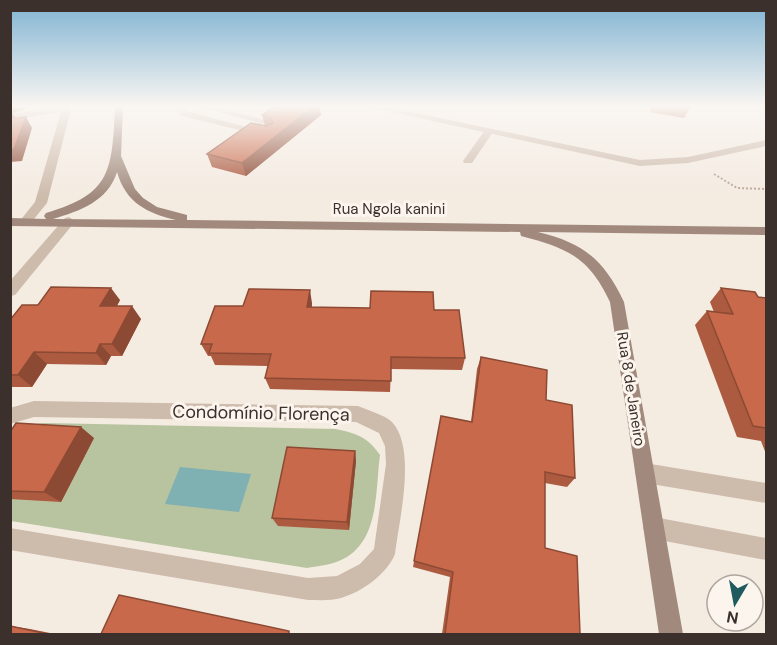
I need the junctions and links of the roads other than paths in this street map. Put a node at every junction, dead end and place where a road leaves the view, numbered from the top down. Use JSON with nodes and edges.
{"nodes":[{"id":1,"x":59,"y":136,"type":"edge"},
{"id":2,"x":118,"y":136,"type":"edge"},
{"id":3,"x":485,"y":136,"type":"edge"},
{"id":4,"x":508,"y":136,"type":"edge"},
{"id":5,"x":766,"y":143,"type":"edge"},
{"id":6,"x":118,"y":158,"type":"junction"},
{"id":7,"x":468,"y":161,"type":"dead end"},
{"id":8,"x":69,"y":221,"type":"junction"},
{"id":9,"x":10,"y":222,"type":"edge"},
{"id":10,"x":26,"y":222,"type":"junction"},
{"id":11,"x":230,"y":225,"type":"junction"},
{"id":12,"x":487,"y":226,"type":"junction"},
{"id":13,"x":766,"y":231,"type":"edge"},
{"id":14,"x":10,"y":291,"type":"edge"},
{"id":15,"x":10,"y":416,"type":"edge"},
{"id":16,"x":645,"y":473,"type":"junction"},
{"id":17,"x":766,"y":493,"type":"edge"},
{"id":18,"x":654,"y":528,"type":"junction"},
{"id":19,"x":10,"y":538,"type":"edge"},
{"id":20,"x":766,"y":549,"type":"edge"},
{"id":21,"x":671,"y":634,"type":"edge"}],
"edges":[{"from":1,"to":10,"type":"street"},
{"from":2,"to":6,"type":"street"},
{"from":3,"to":7,"type":"street"},
{"from":4,"to":5,"type":"street"},
{"from":6,"to":10,"type":"street"},
{"from":6,"to":11,"type":"street"},
{"from":8,"to":10,"type":"street","name":"Rua Ngola kanini"},
{"from":8,"to":11,"type":"street","name":"Rua Ngola kanini"},
{"from":8,"to":14,"type":"street"},
{"from":9,"to":10,"type":"street","name":"Rua Ngola kanini"},
{"from":11,"to":12,"type":"street","name":"Rua Ngola kanini"},
{"from":12,"to":13,"type":"street","name":"Rua Ngola kanini"},
{"from":12,"to":16,"type":"street","name":"Rua 8 de Janeiro"},
{"from":15,"to":19,"type":"street","name":"Condomínio Florença"},
{"from":16,"to":17,"type":"street"},
{"from":16,"to":18,"type":"street","name":"Rua 8 de Janeiro"},
{"from":18,"to":20,"type":"street"},
{"from":18,"to":21,"type":"street","name":"Rua 8 de Janeiro"}]}
